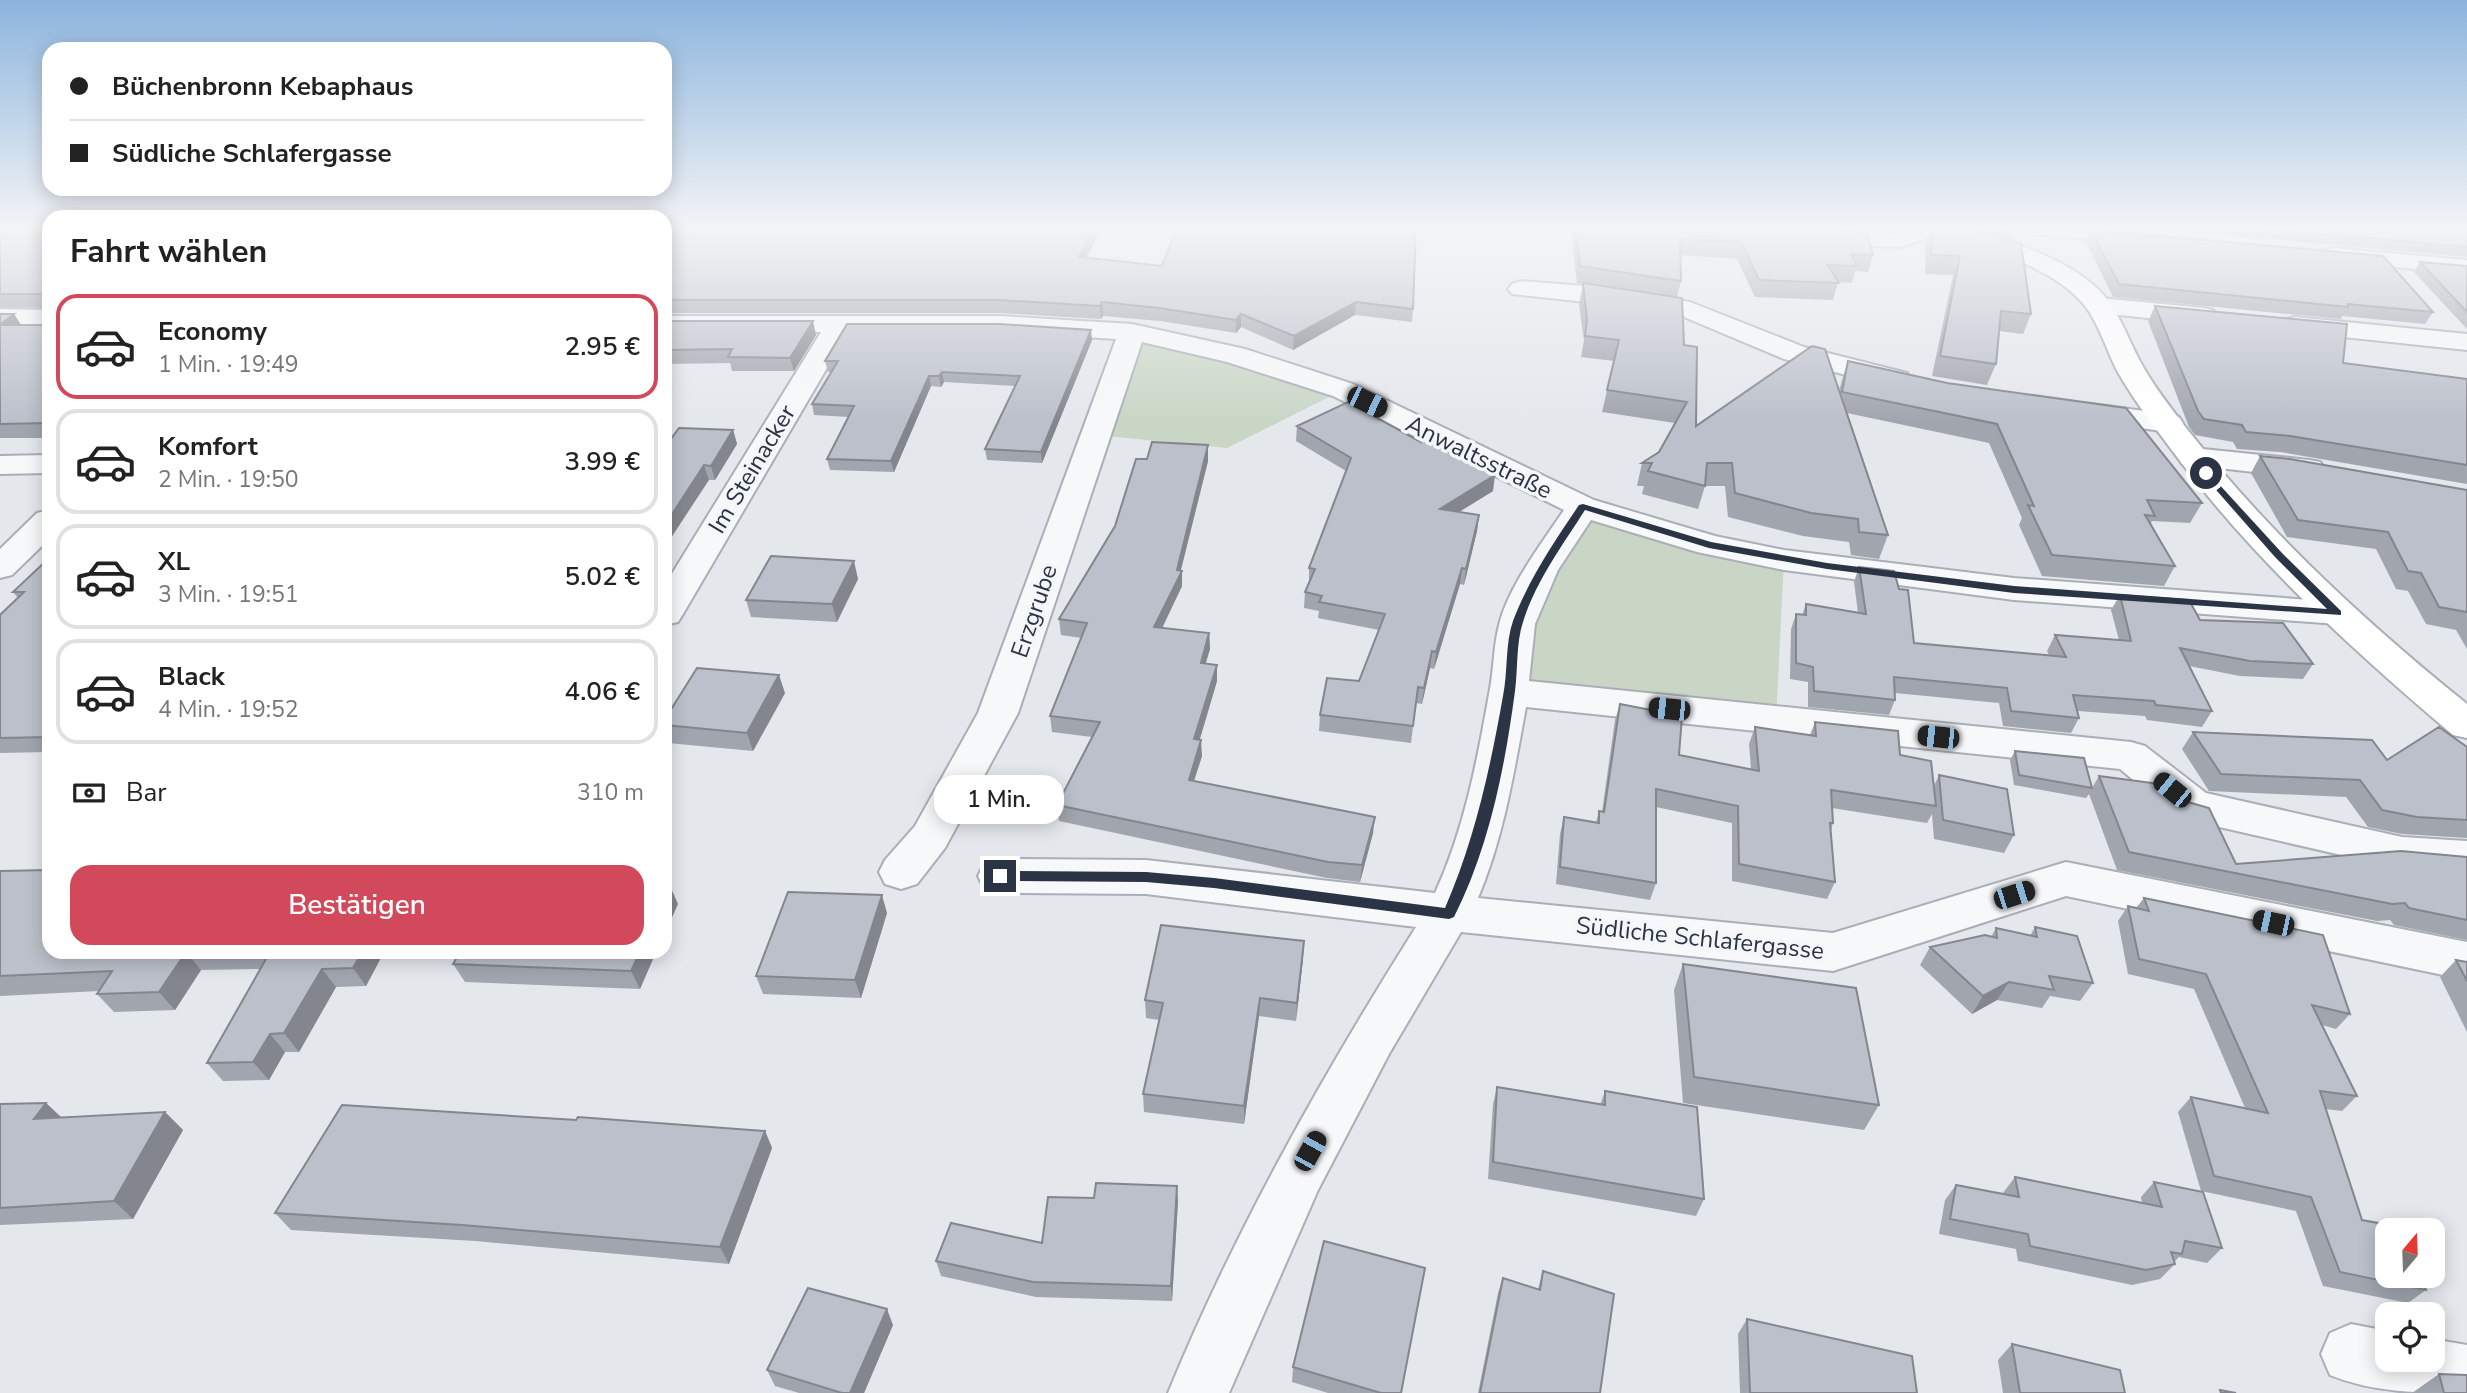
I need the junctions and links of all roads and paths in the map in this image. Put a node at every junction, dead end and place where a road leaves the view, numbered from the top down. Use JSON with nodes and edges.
{"nodes":[{"id":1,"x":1560,"y":292,"type":"edge"},
{"id":2,"x":2085,"y":292,"type":"edge"},
{"id":3,"x":2100,"y":306,"type":"junction"},
{"id":4,"x":2431,"y":311,"type":"edge"},
{"id":5,"x":0,"y":317,"type":"edge"},
{"id":6,"x":42,"y":318,"type":"edge"},
{"id":7,"x":2224,"y":318,"type":"edge"},
{"id":8,"x":2265,"y":322,"type":"edge"},
{"id":9,"x":672,"y":324,"type":"edge"},
{"id":10,"x":839,"y":324,"type":"junction"},
{"id":11,"x":1132,"y":332,"type":"junction"},
{"id":12,"x":2464,"y":345,"type":"edge"},
{"id":13,"x":1927,"y":387,"type":"edge"},
{"id":14,"x":2064,"y":409,"type":"edge"},
{"id":15,"x":2168,"y":423,"type":"junction"},
{"id":16,"x":2193,"y":457,"type":"junction"},
{"id":17,"x":42,"y":464,"type":"edge"},
{"id":18,"x":0,"y":465,"type":"edge"},
{"id":19,"x":2334,"y":474,"type":"edge"},
{"id":20,"x":1583,"y":507,"type":"junction"},
{"id":21,"x":42,"y":527,"type":"edge"},
{"id":22,"x":0,"y":568,"type":"edge"},
{"id":23,"x":672,"y":602,"type":"edge"},
{"id":24,"x":2337,"y":613,"type":"junction"},
{"id":25,"x":1510,"y":692,"type":"junction"},
{"id":26,"x":2467,"y":725,"type":"edge"},
{"id":27,"x":2467,"y":857,"type":"edge"},
{"id":28,"x":901,"y":872,"type":"dead end"},
{"id":29,"x":1000,"y":876,"type":"dead end"},
{"id":30,"x":1449,"y":913,"type":"junction"},
{"id":31,"x":2467,"y":961,"type":"edge"},
{"id":32,"x":2351,"y":1354,"type":"dead end"},
{"id":33,"x":2467,"y":1375,"type":"edge"},
{"id":34,"x":1198,"y":1393,"type":"edge"}],
"edges":[{"from":1,"to":13,"type":"street"},
{"from":2,"to":3,"type":"main road"},
{"from":3,"to":7,"type":"street"},
{"from":3,"to":15,"type":"main road"},
{"from":4,"to":12,"type":"street"},
{"from":5,"to":6,"type":"street"},
{"from":8,"to":12,"type":"street"},
{"from":9,"to":10,"type":"street","name":"Anwaltsstraße"},
{"from":10,"to":11,"type":"street","name":"Anwaltsstraße"},
{"from":10,"to":23,"type":"street","name":"Im Steinacker"},
{"from":11,"to":20,"type":"street","name":"Anwaltsstraße"},
{"from":11,"to":28,"type":"street","name":"Erzgrube"},
{"from":14,"to":15,"type":"street"},
{"from":15,"to":16,"type":"main road"},
{"from":16,"to":19,"type":"street"},
{"from":16,"to":24,"type":"main road"},
{"from":17,"to":18,"type":"street"},
{"from":20,"to":24,"type":"street","name":"Anwaltsstraße"},
{"from":20,"to":25,"type":"street"},
{"from":21,"to":22,"type":"street"},
{"from":24,"to":26,"type":"main road"},
{"from":25,"to":27,"type":"street"},
{"from":25,"to":30,"type":"street"},
{"from":29,"to":30,"type":"street","name":"Südliche Schlafergasse"},
{"from":30,"to":31,"type":"street","name":"Südliche Schlafergasse"},
{"from":30,"to":34,"type":"street"},
{"from":32,"to":33,"type":"street"}]}
